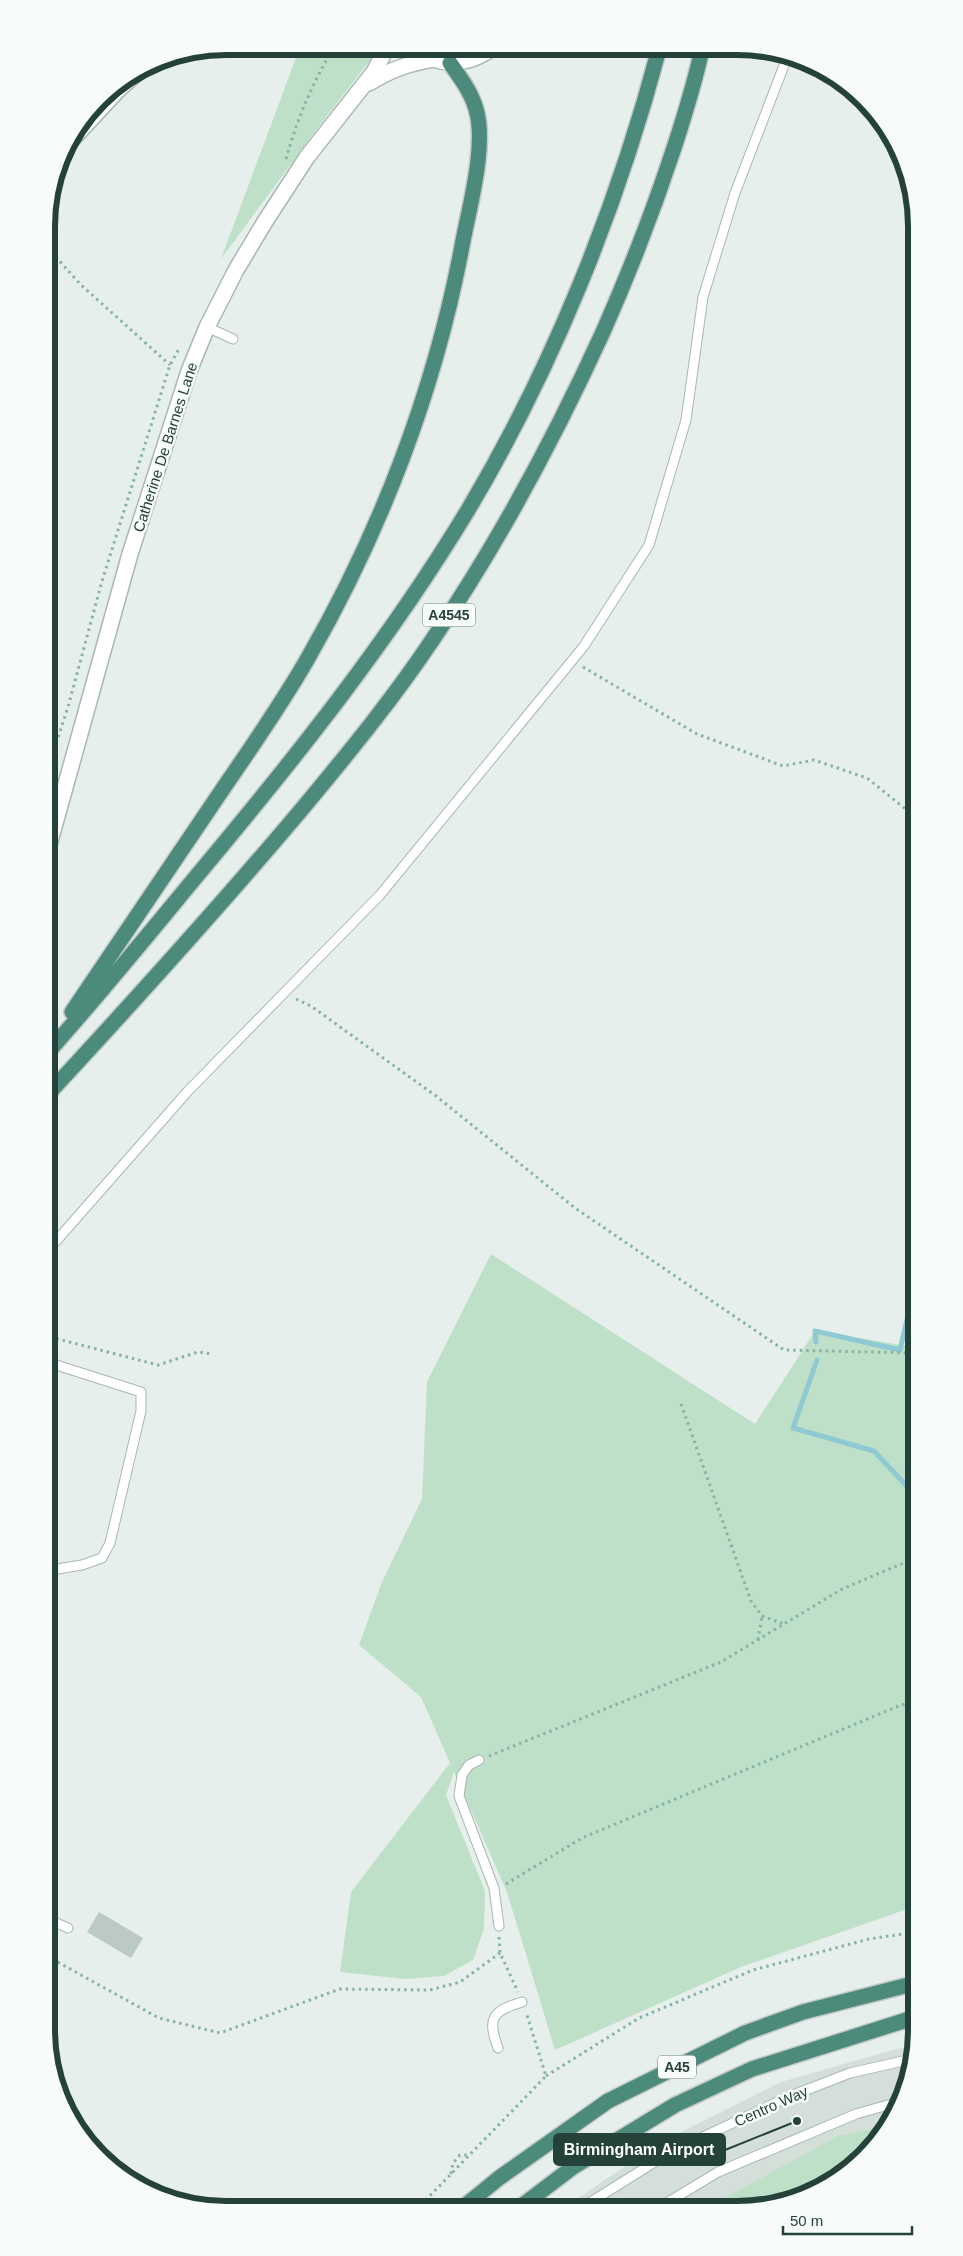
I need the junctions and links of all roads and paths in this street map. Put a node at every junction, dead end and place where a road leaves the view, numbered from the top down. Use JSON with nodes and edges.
{"nodes":[{"id":1,"x":382,"y":55,"type":"edge"},
{"id":2,"x":428,"y":55,"type":"edge"},
{"id":3,"x":479,"y":55,"type":"edge"},
{"id":4,"x":657,"y":55,"type":"edge"},
{"id":5,"x":700,"y":55,"type":"edge"},
{"id":6,"x":434,"y":59,"type":"junction"},
{"id":7,"x":785,"y":62,"type":"edge"},
{"id":8,"x":450,"y":63,"type":"junction"},
{"id":9,"x":364,"y":86,"type":"junction"},
{"id":10,"x":55,"y":256,"type":"edge"},
{"id":11,"x":207,"y":327,"type":"junction"},
{"id":12,"x":232,"y":339,"type":"dead end"},
{"id":13,"x":170,"y":365,"type":"dead end"},
{"id":14,"x":572,"y":661,"type":"junction"},
{"id":15,"x":908,"y":811,"type":"edge"},
{"id":16,"x":55,"y":823,"type":"edge"},
{"id":17,"x":284,"y":993,"type":"junction"},
{"id":18,"x":55,"y":1037,"type":"edge"},
{"id":19,"x":55,"y":1044,"type":"edge"},
{"id":20,"x":55,"y":1086,"type":"edge"},
{"id":21,"x":55,"y":1242,"type":"edge"},
{"id":22,"x":55,"y":1338,"type":"edge"},
{"id":23,"x":908,"y":1353,"type":"edge"},
{"id":24,"x":213,"y":1354,"type":"dead end"},
{"id":25,"x":55,"y":1365,"type":"edge"},
{"id":26,"x":681,"y":1404,"type":"dead end"},
{"id":27,"x":908,"y":1561,"type":"edge"},
{"id":28,"x":55,"y":1569,"type":"edge"},
{"id":29,"x":762,"y":1616,"type":"junction"},
{"id":30,"x":784,"y":1624,"type":"junction"},
{"id":31,"x":758,"y":1641,"type":"junction"},
{"id":32,"x":908,"y":1704,"type":"edge"},
{"id":33,"x":480,"y":1760,"type":"joint"},
{"id":34,"x":505,"y":1891,"type":"dead end"},
{"id":35,"x":55,"y":1922,"type":"edge"},
{"id":36,"x":499,"y":1926,"type":"joint"},
{"id":37,"x":68,"y":1928,"type":"dead end"},
{"id":38,"x":908,"y":1933,"type":"edge"},
{"id":39,"x":500,"y":1953,"type":"junction"},
{"id":40,"x":55,"y":1961,"type":"edge"},
{"id":41,"x":908,"y":1986,"type":"edge"},
{"id":42,"x":522,"y":2002,"type":"junction"},
{"id":43,"x":908,"y":2020,"type":"edge"},
{"id":44,"x":498,"y":2048,"type":"dead end"},
{"id":45,"x":905,"y":2061,"type":"edge"},
{"id":46,"x":546,"y":2076,"type":"junction"},
{"id":47,"x":891,"y":2104,"type":"edge"},
{"id":48,"x":468,"y":2155,"type":"junction"},
{"id":49,"x":450,"y":2174,"type":"junction"},
{"id":50,"x":425,"y":2201,"type":"edge"},
{"id":51,"x":471,"y":2201,"type":"edge"},
{"id":52,"x":528,"y":2201,"type":"edge"},
{"id":53,"x":592,"y":2201,"type":"edge"},
{"id":54,"x":670,"y":2201,"type":"edge"}],
"edges":[{"from":1,"to":9,"type":"street","name":"Catherine De Barnes Lane"},
{"from":2,"to":6,"type":"street"},
{"from":3,"to":8,"type":"street"},
{"from":4,"to":19,"type":"highway","number":"A4545"},
{"from":5,"to":20,"type":"highway","number":"A4545"},
{"from":6,"to":8,"type":"street"},
{"from":6,"to":9,"type":"street","name":"Catherine De Barnes Lane"},
{"from":7,"to":14,"type":"lane"},
{"from":8,"to":18,"type":"highway"},
{"from":9,"to":11,"type":"street","name":"Catherine De Barnes Lane"},
{"from":10,"to":13,"type":"path"},
{"from":11,"to":12,"type":"lane"},
{"from":11,"to":16,"type":"street","name":"Catherine De Barnes Lane"},
{"from":14,"to":15,"type":"path"},
{"from":14,"to":17,"type":"lane"},
{"from":17,"to":21,"type":"lane"},
{"from":17,"to":23,"type":"path"},
{"from":22,"to":24,"type":"path"},
{"from":25,"to":28,"type":"lane"},
{"from":26,"to":29,"type":"path"},
{"from":27,"to":30,"type":"path"},
{"from":29,"to":30,"type":"path"},
{"from":29,"to":31,"type":"path"},
{"from":30,"to":31,"type":"path"},
{"from":31,"to":33,"type":"path"},
{"from":32,"to":34,"type":"path"},
{"from":33,"to":36,"type":"lane"},
{"from":35,"to":37,"type":"lane"},
{"from":36,"to":39,"type":"path"},
{"from":38,"to":46,"type":"path"},
{"from":39,"to":40,"type":"path"},
{"from":39,"to":42,"type":"path"},
{"from":41,"to":51,"type":"highway","number":"A45"},
{"from":42,"to":44,"type":"lane"},
{"from":42,"to":46,"type":"path"},
{"from":43,"to":52,"type":"highway","number":"A45"},
{"from":45,"to":53,"type":"lane","name":"Centro Way"},
{"from":46,"to":48,"type":"path"},
{"from":47,"to":54,"type":"lane"},
{"from":48,"to":49,"type":"path"},
{"from":48,"to":49,"type":"path"},
{"from":49,"to":50,"type":"path"}]}
